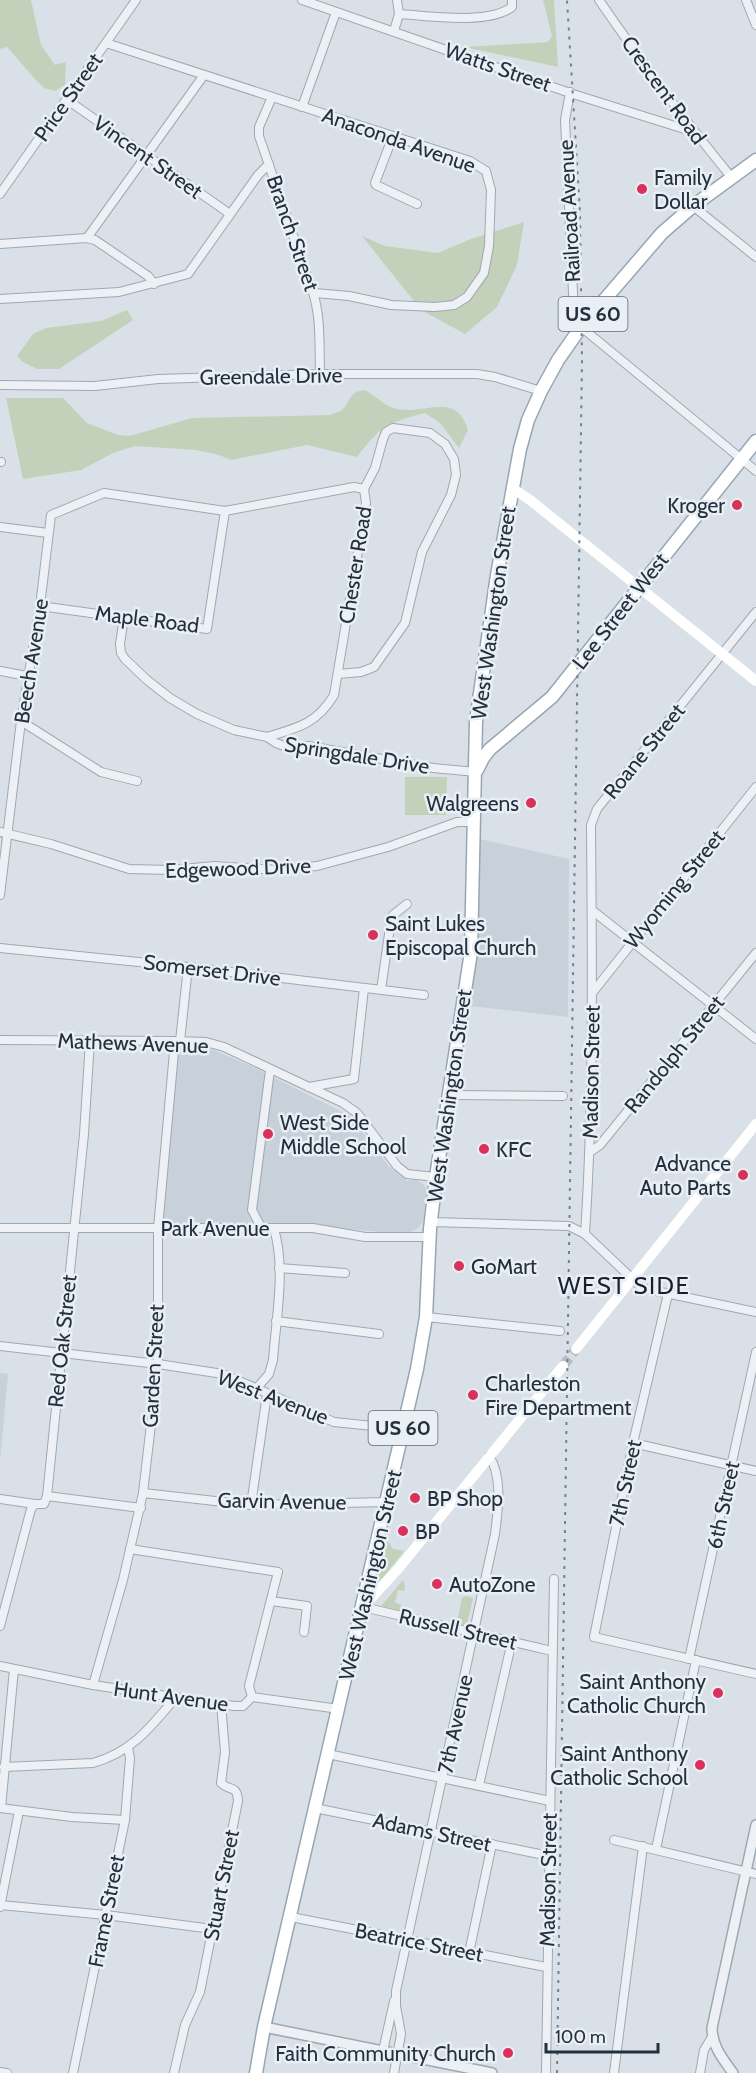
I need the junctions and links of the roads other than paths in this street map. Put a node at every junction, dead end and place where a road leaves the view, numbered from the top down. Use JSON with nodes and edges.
{"nodes":[{"id":1,"x":136,"y":0,"type":"edge"},
{"id":2,"x":302,"y":0,"type":"edge"},
{"id":3,"x":397,"y":0,"type":"edge"},
{"id":4,"x":512,"y":0,"type":"edge"},
{"id":5,"x":599,"y":0,"type":"edge"},
{"id":6,"x":746,"y":0,"type":"edge"},
{"id":7,"x":336,"y":12,"type":"junction"},
{"id":8,"x":399,"y":14,"type":"junction"},
{"id":9,"x":756,"y":25,"type":"edge"},
{"id":10,"x":394,"y":31,"type":"junction"},
{"id":11,"x":106,"y":43,"type":"junction"},
{"id":12,"x":204,"y":75,"type":"junction"},
{"id":13,"x":570,"y":92,"type":"junction"},
{"id":14,"x":272,"y":97,"type":"junction"},
{"id":15,"x":66,"y":99,"type":"junction"},
{"id":16,"x":302,"y":107,"type":"junction"},
{"id":17,"x":694,"y":132,"type":"junction"},
{"id":18,"x":393,"y":136,"type":"junction"},
{"id":19,"x":146,"y":155,"type":"junction"},
{"id":20,"x":756,"y":160,"type":"edge"},
{"id":21,"x":268,"y":164,"type":"junction"},
{"id":22,"x":732,"y":178,"type":"junction"},
{"id":23,"x":0,"y":194,"type":"edge"},
{"id":24,"x":417,"y":204,"type":"dead end"},
{"id":25,"x":693,"y":206,"type":"junction"},
{"id":26,"x":230,"y":214,"type":"junction"},
{"id":27,"x":87,"y":238,"type":"junction"},
{"id":28,"x":0,"y":244,"type":"edge"},
{"id":29,"x":756,"y":256,"type":"edge"},
{"id":30,"x":154,"y":284,"type":"junction"},
{"id":31,"x":315,"y":293,"type":"junction"},
{"id":32,"x":0,"y":299,"type":"edge"},
{"id":33,"x":581,"y":327,"type":"junction"},
{"id":34,"x":320,"y":374,"type":"junction"},
{"id":35,"x":0,"y":385,"type":"edge"},
{"id":36,"x":541,"y":391,"type":"junction"},
{"id":37,"x":756,"y":441,"type":"edge"},
{"id":38,"x":741,"y":459,"type":"junction"},
{"id":39,"x":756,"y":471,"type":"edge"},
{"id":40,"x":512,"y":488,"type":"junction"},
{"id":41,"x":364,"y":489,"type":"junction"},
{"id":42,"x":225,"y":511,"type":"junction"},
{"id":43,"x":0,"y":527,"type":"edge"},
{"id":44,"x":48,"y":533,"type":"junction"},
{"id":45,"x":638,"y":587,"type":"junction"},
{"id":46,"x":40,"y":606,"type":"junction"},
{"id":47,"x":756,"y":612,"type":"edge"},
{"id":48,"x":123,"y":617,"type":"junction"},
{"id":49,"x":722,"y":654,"type":"junction"},
{"id":50,"x":0,"y":671,"type":"edge"},
{"id":51,"x":338,"y":674,"type":"junction"},
{"id":52,"x":27,"y":676,"type":"junction"},
{"id":53,"x":756,"y":681,"type":"edge"},
{"id":54,"x":481,"y":690,"type":"junction"},
{"id":55,"x":21,"y":721,"type":"junction"},
{"id":56,"x":508,"y":733,"type":"junction"},
{"id":57,"x":267,"y":737,"type":"junction"},
{"id":58,"x":476,"y":772,"type":"junction"},
{"id":59,"x":137,"y":781,"type":"dead end"},
{"id":60,"x":756,"y":787,"type":"edge"},
{"id":61,"x":475,"y":822,"type":"junction"},
{"id":62,"x":4,"y":833,"type":"edge"},
{"id":63,"x":0,"y":895,"type":"edge"},
{"id":64,"x":407,"y":904,"type":"dead end"},
{"id":65,"x":593,"y":911,"type":"junction"},
{"id":66,"x":632,"y":940,"type":"junction"},
{"id":67,"x":0,"y":948,"type":"edge"},
{"id":68,"x":756,"y":953,"type":"edge"},
{"id":69,"x":188,"y":967,"type":"junction"},
{"id":70,"x":364,"y":988,"type":"junction"},
{"id":71,"x":381,"y":990,"type":"junction"},
{"id":72,"x":593,"y":992,"type":"junction"},
{"id":73,"x":424,"y":995,"type":"dead end"},
{"id":74,"x":714,"y":1006,"type":"junction"},
{"id":75,"x":756,"y":1039,"type":"edge"},
{"id":76,"x":0,"y":1040,"type":"edge"},
{"id":77,"x":90,"y":1041,"type":"junction"},
{"id":78,"x":178,"y":1041,"type":"junction"},
{"id":79,"x":270,"y":1070,"type":"junction"},
{"id":80,"x":309,"y":1087,"type":"junction"},
{"id":81,"x":450,"y":1095,"type":"junction"},
{"id":82,"x":564,"y":1096,"type":"dead end"},
{"id":83,"x":755,"y":1129,"type":"edge"},
{"id":84,"x":590,"y":1152,"type":"junction"},
{"id":85,"x":436,"y":1177,"type":"junction"},
{"id":86,"x":431,"y":1222,"type":"junction"},
{"id":87,"x":0,"y":1228,"type":"edge"},
{"id":88,"x":74,"y":1228,"type":"junction"},
{"id":89,"x":158,"y":1228,"type":"junction"},
{"id":90,"x":262,"y":1229,"type":"junction"},
{"id":91,"x":274,"y":1229,"type":"junction"},
{"id":92,"x":585,"y":1234,"type":"junction"},
{"id":93,"x":430,"y":1237,"type":"junction"},
{"id":94,"x":279,"y":1268,"type":"junction"},
{"id":95,"x":345,"y":1273,"type":"dead end"},
{"id":96,"x":632,"y":1279,"type":"junction"},
{"id":97,"x":668,"y":1294,"type":"junction"},
{"id":98,"x":756,"y":1312,"type":"edge"},
{"id":99,"x":426,"y":1317,"type":"junction"},
{"id":100,"x":276,"y":1320,"type":"junction"},
{"id":101,"x":560,"y":1331,"type":"dead end"},
{"id":102,"x":379,"y":1334,"type":"dead end"},
{"id":103,"x":0,"y":1346,"type":"edge"},
{"id":104,"x":576,"y":1349,"type":"tunnel mouth"},
{"id":105,"x":756,"y":1352,"type":"edge"},
{"id":106,"x":61,"y":1353,"type":"junction"},
{"id":107,"x":158,"y":1364,"type":"junction"},
{"id":108,"x":563,"y":1366,"type":"tunnel mouth"},
{"id":109,"x":256,"y":1389,"type":"junction"},
{"id":110,"x":267,"y":1394,"type":"junction"},
{"id":111,"x":403,"y":1429,"type":"junction"},
{"id":112,"x":633,"y":1443,"type":"junction"},
{"id":113,"x":489,"y":1456,"type":"junction"},
{"id":114,"x":731,"y":1465,"type":"junction"},
{"id":115,"x":756,"y":1471,"type":"edge"},
{"id":116,"x":143,"y":1493,"type":"junction"},
{"id":117,"x":47,"y":1496,"type":"junction"},
{"id":118,"x":0,"y":1499,"type":"edge"},
{"id":119,"x":386,"y":1502,"type":"junction"},
{"id":120,"x":35,"y":1504,"type":"junction"},
{"id":121,"x":251,"y":1505,"type":"junction"},
{"id":122,"x":141,"y":1508,"type":"junction"},
{"id":123,"x":130,"y":1549,"type":"junction"},
{"id":124,"x":554,"y":1579,"type":"dead end"},
{"id":125,"x":271,"y":1601,"type":"junction"},
{"id":126,"x":363,"y":1607,"type":"junction"},
{"id":127,"x":0,"y":1626,"type":"edge"},
{"id":128,"x":304,"y":1632,"type":"dead end"},
{"id":129,"x":473,"y":1632,"type":"junction"},
{"id":130,"x":512,"y":1641,"type":"junction"},
{"id":131,"x":552,"y":1651,"type":"junction"},
{"id":132,"x":693,"y":1659,"type":"junction"},
{"id":133,"x":0,"y":1666,"type":"edge"},
{"id":134,"x":14,"y":1669,"type":"junction"},
{"id":135,"x":756,"y":1674,"type":"edge"},
{"id":136,"x":93,"y":1685,"type":"junction"},
{"id":137,"x":176,"y":1697,"type":"junction"},
{"id":138,"x":252,"y":1697,"type":"junction"},
{"id":139,"x":221,"y":1704,"type":"junction"},
{"id":140,"x":339,"y":1709,"type":"junction"},
{"id":141,"x":128,"y":1748,"type":"junction"},
{"id":142,"x":328,"y":1754,"type":"junction"},
{"id":143,"x":4,"y":1767,"type":"junction"},
{"id":144,"x":444,"y":1778,"type":"junction"},
{"id":145,"x":479,"y":1785,"type":"junction"},
{"id":146,"x":550,"y":1801,"type":"junction"},
{"id":147,"x":0,"y":1808,"type":"edge"},
{"id":148,"x":315,"y":1808,"type":"junction"},
{"id":149,"x":19,"y":1810,"type":"junction"},
{"id":150,"x":125,"y":1820,"type":"junction"},
{"id":151,"x":756,"y":1825,"type":"edge"},
{"id":152,"x":430,"y":1832,"type":"junction"},
{"id":153,"x":614,"y":1840,"type":"dead end"},
{"id":154,"x":492,"y":1844,"type":"junction"},
{"id":155,"x":642,"y":1846,"type":"junction"},
{"id":156,"x":656,"y":1849,"type":"junction"},
{"id":157,"x":549,"y":1856,"type":"junction"},
{"id":158,"x":746,"y":1872,"type":"junction"},
{"id":159,"x":756,"y":1874,"type":"edge"},
{"id":160,"x":0,"y":1906,"type":"edge"},
{"id":161,"x":106,"y":1915,"type":"junction"},
{"id":162,"x":291,"y":1917,"type":"junction"},
{"id":163,"x":212,"y":1929,"type":"junction"},
{"id":164,"x":407,"y":1940,"type":"junction"},
{"id":165,"x":469,"y":1953,"type":"junction"},
{"id":166,"x":546,"y":1967,"type":"junction"},
{"id":167,"x":396,"y":1991,"type":"junction"},
{"id":168,"x":264,"y":2027,"type":"junction"},
{"id":169,"x":712,"y":2037,"type":"junction"},
{"id":170,"x":383,"y":2051,"type":"junction"},
{"id":171,"x":398,"y":2054,"type":"junction"},
{"id":172,"x":0,"y":2072,"type":"edge"},
{"id":173,"x":7,"y":2073,"type":"edge"},
{"id":174,"x":73,"y":2073,"type":"edge"},
{"id":175,"x":174,"y":2073,"type":"edge"},
{"id":176,"x":256,"y":2073,"type":"edge"},
{"id":177,"x":394,"y":2073,"type":"edge"},
{"id":178,"x":492,"y":2073,"type":"edge"},
{"id":179,"x":546,"y":2073,"type":"edge"},
{"id":180,"x":614,"y":2073,"type":"edge"},
{"id":181,"x":700,"y":2073,"type":"edge"},
{"id":182,"x":733,"y":2073,"type":"edge"}],
"edges":[{"from":1,"to":11,"type":"street","name":"Price Street"},
{"from":2,"to":7,"type":"street","name":"Watts Street"},
{"from":3,"to":8,"type":"street"},
{"from":4,"to":8,"type":"street"},
{"from":5,"to":17,"type":"street","name":"Crescent Road"},
{"from":6,"to":9,"type":"street"},
{"from":7,"to":10,"type":"street","name":"Watts Street"},
{"from":7,"to":16,"type":"street"},
{"from":8,"to":10,"type":"street"},
{"from":10,"to":13,"type":"street","name":"Watts Street"},
{"from":11,"to":12,"type":"street","name":"Anaconda Avenue"},
{"from":11,"to":15,"type":"street","name":"Price Street"},
{"from":12,"to":14,"type":"street","name":"Anaconda Avenue"},
{"from":12,"to":19,"type":"street"},
{"from":13,"to":17,"type":"street","name":"Watts Street"},
{"from":13,"to":33,"type":"street","name":"Railroad Avenue"},
{"from":14,"to":16,"type":"street","name":"Anaconda Avenue"},
{"from":14,"to":21,"type":"street","name":"Branch Street"},
{"from":15,"to":19,"type":"street","name":"Vincent Street"},
{"from":15,"to":23,"type":"street","name":"Price Street"},
{"from":16,"to":18,"type":"street","name":"Anaconda Avenue"},
{"from":17,"to":22,"type":"street","name":"Crescent Road"},
{"from":18,"to":24,"type":"street"},
{"from":18,"to":31,"type":"street","name":"Anaconda Avenue"},
{"from":19,"to":26,"type":"street","name":"Vincent Street"},
{"from":19,"to":27,"type":"street"},
{"from":20,"to":22,"type":"main road","name":"West Washington Street","number":"US 60"},
{"from":21,"to":26,"type":"street"},
{"from":21,"to":31,"type":"street","name":"Branch Street"},
{"from":22,"to":25,"type":"main road","name":"West Washington Street","number":"US 60"},
{"from":25,"to":29,"type":"street"},
{"from":25,"to":33,"type":"main road","name":"West Washington Street","number":"US 60"},
{"from":26,"to":30,"type":"street"},
{"from":27,"to":28,"type":"street"},
{"from":27,"to":30,"type":"street"},
{"from":30,"to":32,"type":"street"},
{"from":31,"to":34,"type":"street","name":"Branch Street"},
{"from":33,"to":36,"type":"main road","name":"West Washington Street","number":"US 60"},
{"from":33,"to":38,"type":"street"},
{"from":34,"to":35,"type":"street","name":"Greendale Drive"},
{"from":34,"to":36,"type":"street","name":"Greendale Drive"},
{"from":36,"to":40,"type":"main road","name":"West Washington Street","number":"US 60"},
{"from":37,"to":38,"type":"main road","name":"Lee Street West"},
{"from":38,"to":39,"type":"street"},
{"from":38,"to":45,"type":"main road","name":"Lee Street West"},
{"from":40,"to":45,"type":"main road"},
{"from":40,"to":54,"type":"main road","name":"West Washington Street","number":"US 60"},
{"from":41,"to":42,"type":"street","name":"Chester Road"},
{"from":41,"to":51,"type":"street","name":"Chester Road"},
{"from":41,"to":51,"type":"street"},
{"from":42,"to":44,"type":"street","name":"Chester Road"},
{"from":42,"to":48,"type":"street","name":"Maple Road"},
{"from":43,"to":44,"type":"street"},
{"from":44,"to":46,"type":"street","name":"Beech Avenue"},
{"from":45,"to":49,"type":"main road"},
{"from":45,"to":56,"type":"main road","name":"Lee Street West"},
{"from":46,"to":48,"type":"street","name":"Maple Road"},
{"from":46,"to":52,"type":"street","name":"Beech Avenue"},
{"from":47,"to":49,"type":"street","name":"Roane Street"},
{"from":48,"to":57,"type":"street","name":"Springdale Drive"},
{"from":49,"to":53,"type":"main road"},
{"from":49,"to":65,"type":"street","name":"Roane Street"},
{"from":50,"to":52,"type":"street"},
{"from":51,"to":57,"type":"street","name":"Chester Road"},
{"from":52,"to":55,"type":"street","name":"Beech Avenue"},
{"from":54,"to":56,"type":"main road"},
{"from":54,"to":58,"type":"main road","name":"West Washington Street","number":"US 60"},
{"from":55,"to":59,"type":"street"},
{"from":55,"to":62,"type":"street","name":"Beech Avenue"},
{"from":56,"to":58,"type":"main road","name":"Lee Street West"},
{"from":57,"to":58,"type":"street","name":"Springdale Drive"},
{"from":58,"to":61,"type":"main road","name":"West Washington Street","number":"US 60"},
{"from":60,"to":66,"type":"street","name":"Wyoming Street"},
{"from":61,"to":62,"type":"street","name":"Edgewood Drive"},
{"from":61,"to":81,"type":"main road","name":"West Washington Street","number":"US 60"},
{"from":62,"to":63,"type":"street","name":"Beech Avenue"},
{"from":64,"to":71,"type":"street"},
{"from":65,"to":66,"type":"street"},
{"from":65,"to":72,"type":"street","name":"Madison Street"},
{"from":66,"to":72,"type":"street","name":"Wyoming Street"},
{"from":66,"to":74,"type":"street"},
{"from":67,"to":69,"type":"street","name":"Somerset Drive"},
{"from":68,"to":74,"type":"street","name":"Randolph Street"},
{"from":69,"to":70,"type":"street","name":"Somerset Drive"},
{"from":69,"to":78,"type":"street","name":"Garden Street"},
{"from":70,"to":71,"type":"street","name":"Somerset Drive"},
{"from":70,"to":80,"type":"street"},
{"from":71,"to":73,"type":"street","name":"Somerset Drive"},
{"from":72,"to":84,"type":"street","name":"Madison Street"},
{"from":74,"to":75,"type":"street"},
{"from":74,"to":84,"type":"street","name":"Randolph Street"},
{"from":76,"to":77,"type":"street","name":"Mathews Avenue"},
{"from":77,"to":78,"type":"street","name":"Mathews Avenue"},
{"from":77,"to":88,"type":"street","name":"Red Oak Street"},
{"from":78,"to":79,"type":"street","name":"Mathews Avenue"},
{"from":78,"to":89,"type":"street","name":"Garden Street"},
{"from":79,"to":80,"type":"street","name":"Mathews Avenue"},
{"from":79,"to":90,"type":"street"},
{"from":80,"to":85,"type":"street","name":"Mathews Avenue"},
{"from":81,"to":82,"type":"street"},
{"from":81,"to":85,"type":"main road","name":"West Washington Street","number":"US 60"},
{"from":83,"to":96,"type":"main road"},
{"from":84,"to":92,"type":"street","name":"Madison Street"},
{"from":85,"to":86,"type":"main road","name":"West Washington Street","number":"US 60"},
{"from":86,"to":92,"type":"street"},
{"from":86,"to":93,"type":"main road","name":"West Washington Street","number":"US 60"},
{"from":87,"to":88,"type":"street","name":"Park Avenue"},
{"from":88,"to":89,"type":"street","name":"Park Avenue"},
{"from":88,"to":106,"type":"street","name":"Red Oak Street"},
{"from":89,"to":90,"type":"street","name":"Park Avenue"},
{"from":89,"to":107,"type":"street","name":"Garden Street"},
{"from":90,"to":91,"type":"street","name":"Park Avenue"},
{"from":91,"to":93,"type":"street","name":"Park Avenue"},
{"from":91,"to":94,"type":"street"},
{"from":92,"to":96,"type":"street"},
{"from":93,"to":99,"type":"main road","name":"West Washington Street","number":"US 60"},
{"from":94,"to":95,"type":"street"},
{"from":94,"to":100,"type":"street"},
{"from":96,"to":97,"type":"street"},
{"from":96,"to":104,"type":"main road"},
{"from":97,"to":98,"type":"street"},
{"from":97,"to":112,"type":"street","name":"7th Street"},
{"from":99,"to":101,"type":"street"},
{"from":99,"to":111,"type":"main road","name":"West Washington Street","number":"US 60"},
{"from":100,"to":102,"type":"street"},
{"from":100,"to":109,"type":"street"},
{"from":103,"to":106,"type":"street","name":"West Avenue"},
{"from":105,"to":114,"type":"street","name":"6th Street"},
{"from":106,"to":107,"type":"street","name":"West Avenue"},
{"from":106,"to":117,"type":"street","name":"Red Oak Street"},
{"from":107,"to":109,"type":"street","name":"West Avenue"},
{"from":107,"to":116,"type":"street","name":"Garden Street"},
{"from":108,"to":113,"type":"main road"},
{"from":109,"to":110,"type":"street","name":"West Avenue"},
{"from":110,"to":111,"type":"street","name":"West Avenue"},
{"from":110,"to":121,"type":"street"},
{"from":111,"to":119,"type":"main road","name":"West Washington Street","number":"US 60"},
{"from":112,"to":114,"type":"street"},
{"from":112,"to":132,"type":"street","name":"7th Street"},
{"from":113,"to":126,"type":"main road"},
{"from":113,"to":129,"type":"street","name":"7th Avenue"},
{"from":114,"to":115,"type":"street"},
{"from":114,"to":132,"type":"street","name":"6th Street"},
{"from":116,"to":121,"type":"street","name":"Garvin Avenue"},
{"from":116,"to":122,"type":"street","name":"Garden Street"},
{"from":117,"to":120,"type":"street"},
{"from":117,"to":122,"type":"street"},
{"from":118,"to":120,"type":"street"},
{"from":119,"to":121,"type":"street","name":"Garvin Avenue"},
{"from":119,"to":126,"type":"main road","name":"West Washington Street","number":"US 60"},
{"from":120,"to":127,"type":"street"},
{"from":122,"to":123,"type":"street","name":"Garden Street"},
{"from":123,"to":125,"type":"street"},
{"from":123,"to":136,"type":"street","name":"Garden Street"},
{"from":124,"to":131,"type":"street","name":"Madison Street"},
{"from":125,"to":128,"type":"street"},
{"from":125,"to":138,"type":"street"},
{"from":126,"to":129,"type":"street","name":"Russell Street"},
{"from":126,"to":140,"type":"main road","name":"West Washington Street","number":"US 60"},
{"from":129,"to":130,"type":"street","name":"Russell Street"},
{"from":129,"to":144,"type":"street","name":"7th Avenue"},
{"from":130,"to":131,"type":"street","name":"Russell Street"},
{"from":130,"to":145,"type":"street"},
{"from":131,"to":146,"type":"street","name":"Madison Street"},
{"from":132,"to":135,"type":"street"},
{"from":132,"to":156,"type":"street","name":"6th Street"},
{"from":133,"to":134,"type":"street","name":"Hunt Avenue"},
{"from":134,"to":136,"type":"street","name":"Hunt Avenue"},
{"from":134,"to":143,"type":"street"},
{"from":136,"to":137,"type":"street","name":"Hunt Avenue"},
{"from":137,"to":139,"type":"street","name":"Hunt Avenue"},
{"from":137,"to":141,"type":"street"},
{"from":138,"to":139,"type":"street","name":"Hunt Avenue"},
{"from":138,"to":140,"type":"street","name":"Hunt Avenue"},
{"from":139,"to":163,"type":"street","name":"Stuart Street"},
{"from":140,"to":142,"type":"main road","name":"West Washington Street","number":"US 60"},
{"from":141,"to":143,"type":"street"},
{"from":141,"to":150,"type":"street","name":"Frame Street"},
{"from":142,"to":144,"type":"street"},
{"from":142,"to":148,"type":"main road","name":"West Washington Street","number":"US 60"},
{"from":143,"to":147,"type":"street"},
{"from":144,"to":145,"type":"street"},
{"from":144,"to":152,"type":"street","name":"7th Avenue"},
{"from":145,"to":146,"type":"street"},
{"from":146,"to":157,"type":"street","name":"Madison Street"},
{"from":147,"to":149,"type":"street"},
{"from":148,"to":152,"type":"street","name":"Adams Street"},
{"from":148,"to":162,"type":"main road","name":"West Washington Street","number":"US 60"},
{"from":149,"to":150,"type":"street"},
{"from":149,"to":160,"type":"street"},
{"from":150,"to":161,"type":"street","name":"Frame Street"},
{"from":151,"to":158,"type":"street"},
{"from":152,"to":154,"type":"street","name":"Adams Street"},
{"from":152,"to":164,"type":"street","name":"7th Avenue"},
{"from":153,"to":155,"type":"street"},
{"from":154,"to":157,"type":"street","name":"Adams Street"},
{"from":154,"to":165,"type":"street"},
{"from":155,"to":156,"type":"street"},
{"from":155,"to":180,"type":"street"},
{"from":156,"to":158,"type":"street"},
{"from":157,"to":166,"type":"street","name":"Madison Street"},
{"from":158,"to":159,"type":"street"},
{"from":158,"to":169,"type":"street"},
{"from":160,"to":161,"type":"street"},
{"from":161,"to":163,"type":"street"},
{"from":161,"to":174,"type":"street","name":"Frame Street"},
{"from":162,"to":164,"type":"street","name":"Beatrice Street"},
{"from":162,"to":168,"type":"main road","name":"West Washington Street","number":"US 60"},
{"from":163,"to":175,"type":"street","name":"Stuart Street"},
{"from":164,"to":165,"type":"street","name":"Beatrice Street"},
{"from":164,"to":167,"type":"street","name":"7th Avenue"},
{"from":165,"to":166,"type":"street","name":"Beatrice Street"},
{"from":166,"to":179,"type":"street","name":"Madison Street"},
{"from":167,"to":170,"type":"street","name":"7th Avenue"},
{"from":167,"to":171,"type":"street","name":"7th Avenue"},
{"from":168,"to":170,"type":"street"},
{"from":168,"to":176,"type":"main road","name":"West Washington Street","number":"US 60"},
{"from":169,"to":181,"type":"street"},
{"from":169,"to":182,"type":"street"},
{"from":170,"to":171,"type":"street"},
{"from":171,"to":177,"type":"street","name":"7th Avenue"},
{"from":171,"to":178,"type":"street"},
{"from":172,"to":173,"type":"street"}]}
